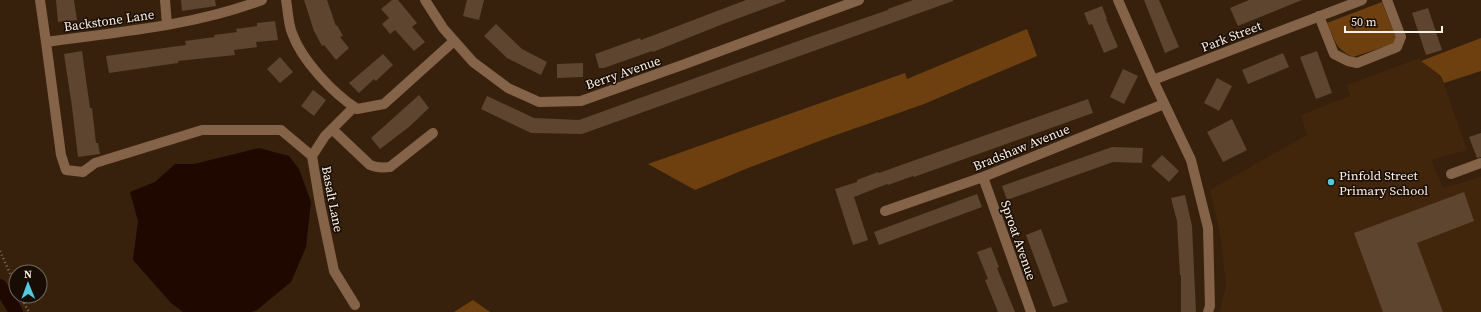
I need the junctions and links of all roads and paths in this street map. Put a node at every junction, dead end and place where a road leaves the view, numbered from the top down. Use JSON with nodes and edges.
{"nodes":[{"id":1,"x":40,"y":0,"type":"edge"},
{"id":2,"x":165,"y":0,"type":"edge"},
{"id":3,"x":262,"y":0,"type":"edge"},
{"id":4,"x":286,"y":0,"type":"edge"},
{"id":5,"x":425,"y":0,"type":"edge"},
{"id":6,"x":859,"y":0,"type":"edge"},
{"id":7,"x":1118,"y":0,"type":"edge"},
{"id":8,"x":1362,"y":0,"type":"edge"},
{"id":9,"x":1387,"y":0,"type":"edge"},
{"id":10,"x":1348,"y":2,"type":"edge"},
{"id":11,"x":1319,"y":16,"type":"junction"},
{"id":12,"x":167,"y":25,"type":"junction"},
{"id":13,"x":454,"y":41,"type":"junction"},
{"id":14,"x":46,"y":42,"type":"junction"},
{"id":15,"x":1153,"y":80,"type":"junction"},
{"id":16,"x":1164,"y":104,"type":"junction"},
{"id":17,"x":354,"y":107,"type":"junction"},
{"id":18,"x":332,"y":129,"type":"junction"},
{"id":19,"x":433,"y":133,"type":"dead end"},
{"id":20,"x":312,"y":156,"type":"junction"},
{"id":21,"x":1481,"y":163,"type":"edge"},
{"id":22,"x":1451,"y":174,"type":"dead end"},
{"id":23,"x":983,"y":177,"type":"junction"},
{"id":24,"x":885,"y":211,"type":"dead end"},
{"id":25,"x":0,"y":251,"type":"edge"},
{"id":26,"x":8,"y":269,"type":"edge"},
{"id":27,"x":355,"y":305,"type":"dead end"},
{"id":28,"x":1031,"y":312,"type":"edge"},
{"id":29,"x":1208,"y":312,"type":"edge"}],
"edges":[{"from":1,"to":14,"type":"street"},
{"from":2,"to":12,"type":"street"},
{"from":3,"to":12,"type":"street","name":"Backstone Lane"},
{"from":4,"to":17,"type":"street"},
{"from":5,"to":13,"type":"street","name":"Berry Avenue"},
{"from":6,"to":13,"type":"street","name":"Berry Avenue"},
{"from":7,"to":15,"type":"street"},
{"from":8,"to":10,"type":"street","name":"Park Street"},
{"from":9,"to":11,"type":"street"},
{"from":10,"to":11,"type":"street","name":"Park Street"},
{"from":11,"to":15,"type":"street","name":"Park Street"},
{"from":12,"to":14,"type":"street","name":"Backstone Lane"},
{"from":13,"to":17,"type":"street"},
{"from":14,"to":20,"type":"street"},
{"from":15,"to":16,"type":"street"},
{"from":16,"to":23,"type":"street","name":"Bradshaw Avenue"},
{"from":16,"to":29,"type":"street"},
{"from":17,"to":18,"type":"street","name":"Basalt Lane"},
{"from":18,"to":19,"type":"street"},
{"from":18,"to":20,"type":"street","name":"Basalt Lane"},
{"from":20,"to":27,"type":"street","name":"Basalt Lane"},
{"from":21,"to":22,"type":"street"},
{"from":23,"to":24,"type":"street","name":"Bradshaw Avenue"},
{"from":23,"to":28,"type":"street","name":"Sproat Avenue"},
{"from":25,"to":26,"type":"path"}]}
